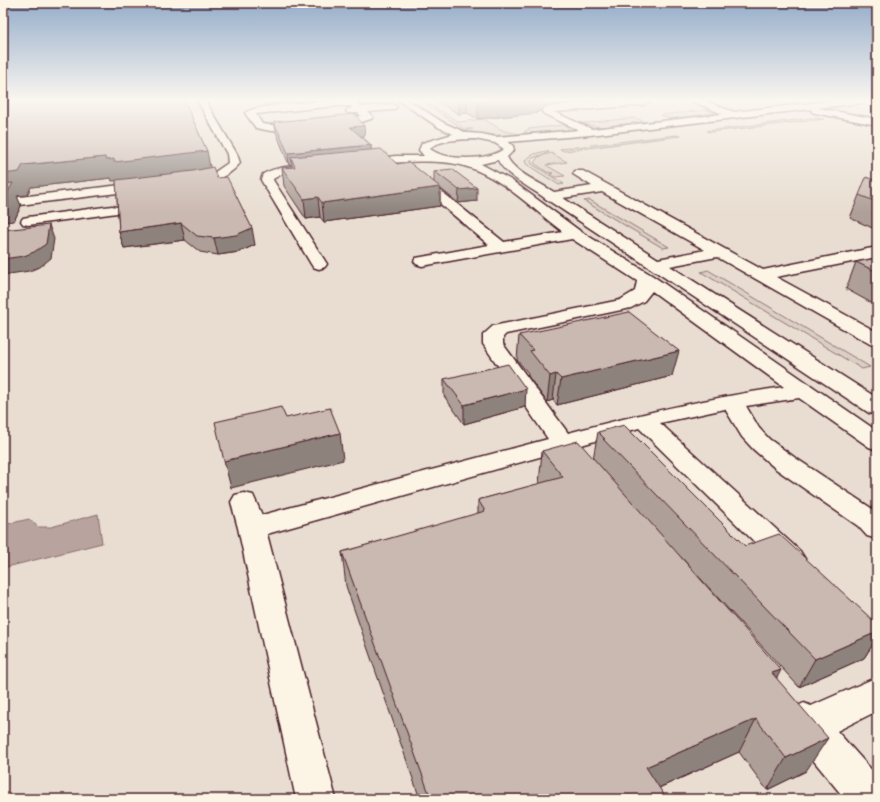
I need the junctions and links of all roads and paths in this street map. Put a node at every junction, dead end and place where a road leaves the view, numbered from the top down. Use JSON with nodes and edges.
{"nodes":[{"id":1,"x":222,"y":137,"type":"edge"},
{"id":2,"x":459,"y":137,"type":"edge"},
{"id":3,"x":472,"y":137,"type":"edge"},
{"id":4,"x":524,"y":137,"type":"edge"},
{"id":5,"x":588,"y":137,"type":"edge"},
{"id":6,"x":430,"y":140,"type":"junction"},
{"id":7,"x":493,"y":140,"type":"junction"},
{"id":8,"x":505,"y":153,"type":"junction"},
{"id":9,"x":378,"y":160,"type":"junction"},
{"id":10,"x":454,"y":160,"type":"junction"},
{"id":11,"x":348,"y":164,"type":"edge"},
{"id":12,"x":326,"y":166,"type":"edge"},
{"id":13,"x":579,"y":174,"type":"dead end"},
{"id":14,"x":416,"y":177,"type":"edge"},
{"id":15,"x":178,"y":182,"type":"edge"},
{"id":16,"x":156,"y":185,"type":"edge"},
{"id":17,"x":605,"y":188,"type":"junction"},
{"id":18,"x":111,"y":190,"type":"junction"},
{"id":19,"x":551,"y":196,"type":"junction"},
{"id":20,"x":3,"y":203,"type":"edge"},
{"id":21,"x":112,"y":210,"type":"junction"},
{"id":22,"x":28,"y":221,"type":"dead end"},
{"id":23,"x":113,"y":224,"type":"dead end"},
{"id":24,"x":575,"y":234,"type":"junction"},
{"id":25,"x":500,"y":246,"type":"junction"},
{"id":26,"x":721,"y":252,"type":"junction"},
{"id":27,"x":877,"y":252,"type":"edge"},
{"id":28,"x":422,"y":261,"type":"dead end"},
{"id":29,"x":319,"y":264,"type":"dead end"},
{"id":30,"x":761,"y":275,"type":"junction"},
{"id":31,"x":646,"y":280,"type":"junction"},
{"id":32,"x":629,"y":321,"type":"edge"},
{"id":33,"x":877,"y":340,"type":"edge"},
{"id":34,"x":803,"y":391,"type":"junction"},
{"id":35,"x":732,"y":401,"type":"junction"},
{"id":36,"x":873,"y":402,"type":"edge"},
{"id":37,"x":643,"y":420,"type":"junction"},
{"id":38,"x":562,"y":442,"type":"junction"},
{"id":39,"x":877,"y":442,"type":"edge"},
{"id":40,"x":603,"y":489,"type":"edge"},
{"id":41,"x":877,"y":529,"type":"edge"},
{"id":42,"x":808,"y":576,"type":"edge"},
{"id":43,"x":877,"y":693,"type":"edge"},
{"id":44,"x":316,"y":799,"type":"edge"},
{"id":45,"x":871,"y":799,"type":"edge"}],
"edges":[{"from":1,"to":15,"type":"lane"},
{"from":2,"to":6,"type":"lane"},
{"from":3,"to":7,"type":"lane"},
{"from":4,"to":7,"type":"lane"},
{"from":5,"to":8,"type":"lane"},
{"from":6,"to":9,"type":"lane"},
{"from":6,"to":10,"type":"lane"},
{"from":7,"to":8,"type":"lane"},
{"from":8,"to":10,"type":"lane"},
{"from":8,"to":19,"type":"lane"},
{"from":9,"to":10,"type":"lane"},
{"from":9,"to":11,"type":"lane"},
{"from":10,"to":24,"type":"lane"},
{"from":12,"to":29,"type":"lane"},
{"from":13,"to":17,"type":"lane"},
{"from":14,"to":25,"type":"lane"},
{"from":16,"to":18,"type":"lane"},
{"from":17,"to":19,"type":"lane"},
{"from":17,"to":26,"type":"lane"},
{"from":18,"to":20,"type":"lane"},
{"from":18,"to":21,"type":"lane"},
{"from":19,"to":31,"type":"lane"},
{"from":21,"to":22,"type":"lane"},
{"from":21,"to":23,"type":"lane"},
{"from":24,"to":25,"type":"lane"},
{"from":24,"to":31,"type":"lane"},
{"from":25,"to":28,"type":"lane"},
{"from":26,"to":30,"type":"lane"},
{"from":26,"to":31,"type":"lane"},
{"from":27,"to":30,"type":"lane"},
{"from":30,"to":33,"type":"lane"},
{"from":31,"to":32,"type":"lane"},
{"from":31,"to":34,"type":"lane"},
{"from":31,"to":36,"type":"lane"},
{"from":31,"to":38,"type":"lane"},
{"from":34,"to":35,"type":"lane"},
{"from":34,"to":39,"type":"lane"},
{"from":35,"to":37,"type":"lane"},
{"from":35,"to":41,"type":"lane"},
{"from":37,"to":38,"type":"lane"},
{"from":37,"to":42,"type":"lane"},
{"from":38,"to":40,"type":"lane"},
{"from":38,"to":44,"type":"lane"},
{"from":43,"to":45,"type":"lane"}]}
